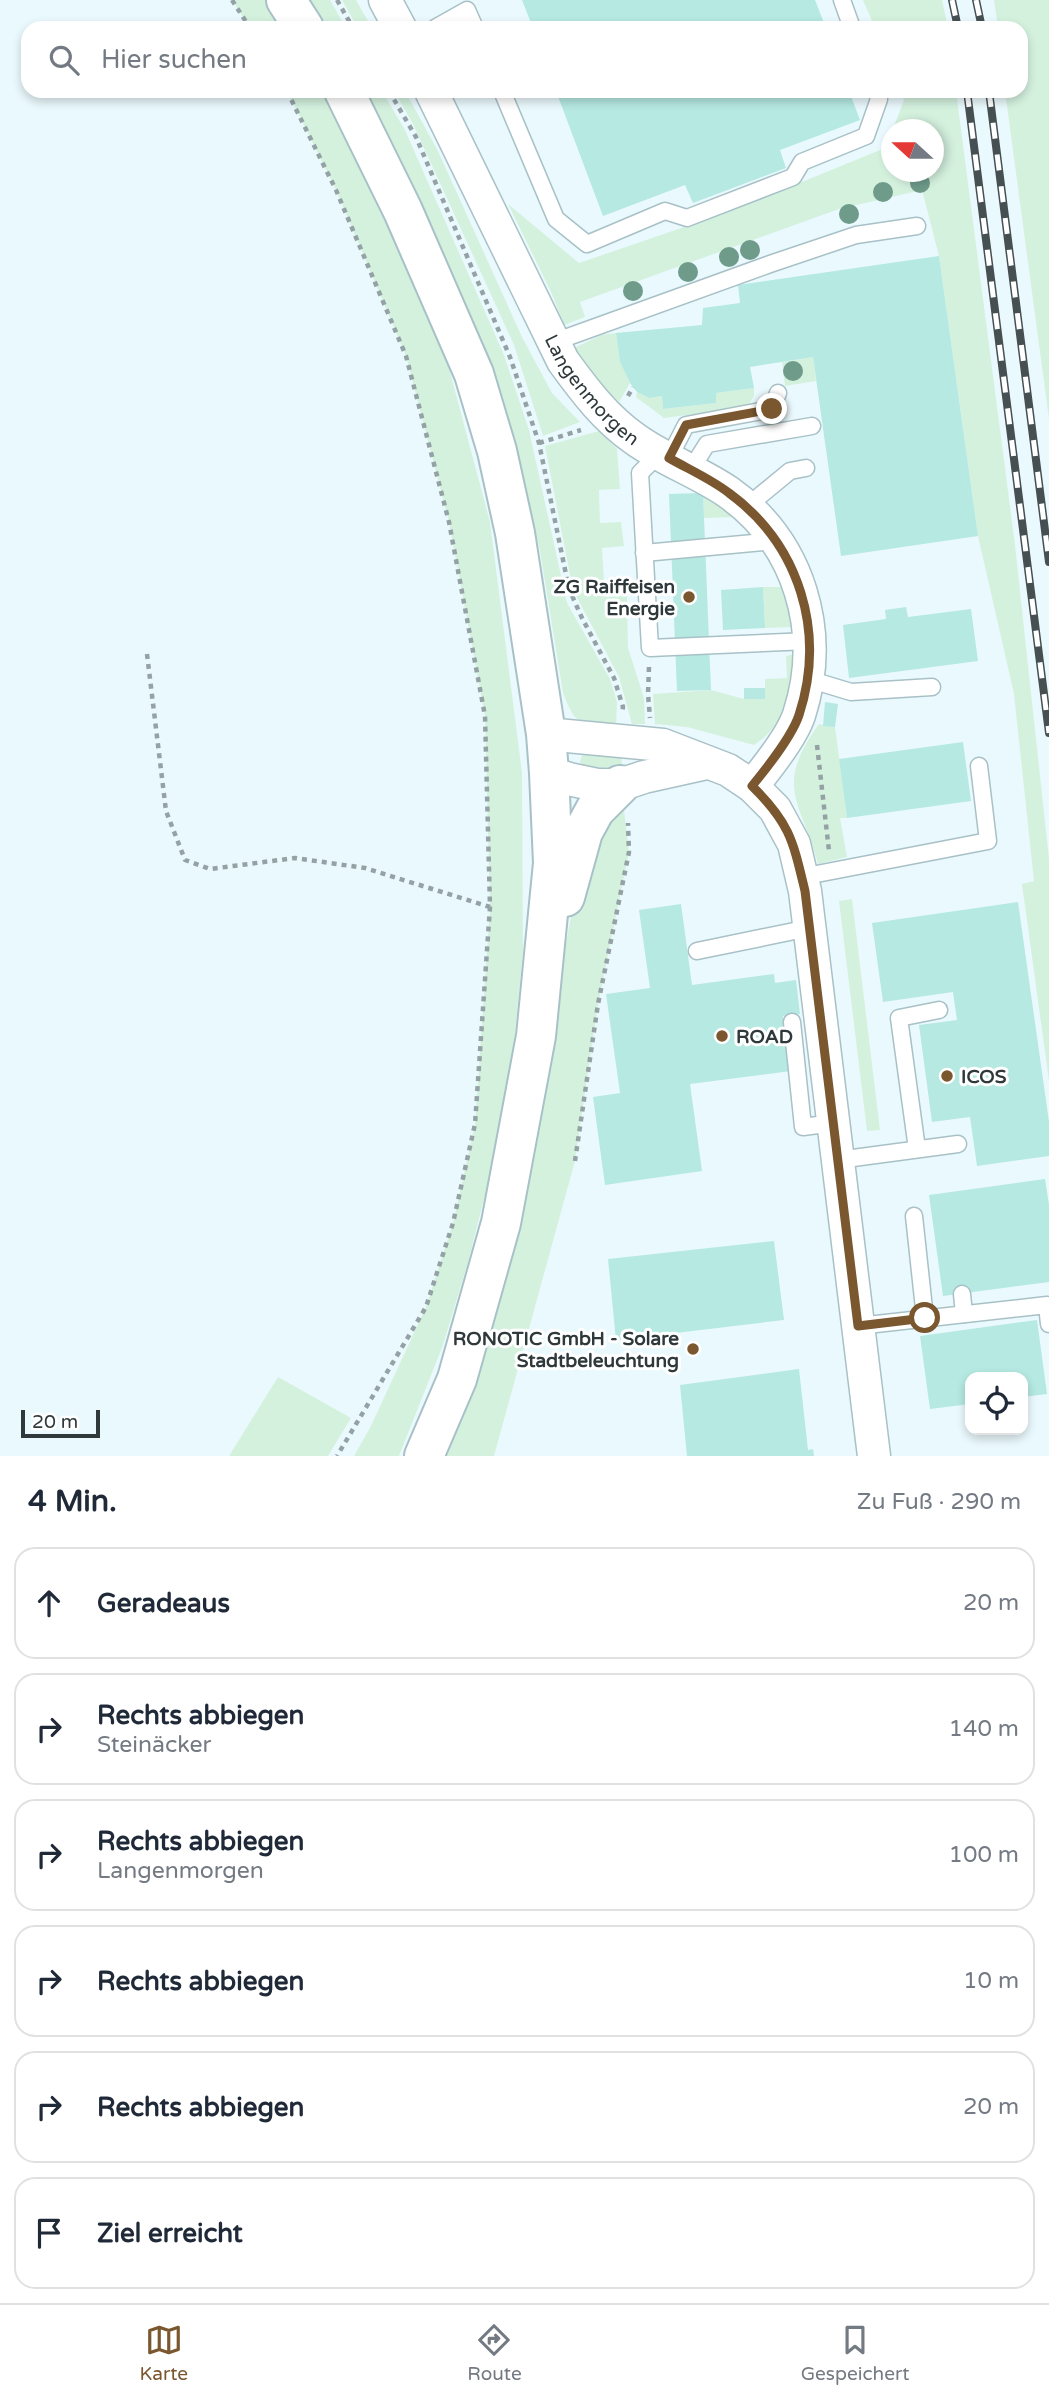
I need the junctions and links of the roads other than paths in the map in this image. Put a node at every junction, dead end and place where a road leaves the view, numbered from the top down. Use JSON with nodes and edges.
{"nodes":[{"id":1,"x":286,"y":0,"type":"edge"},
{"id":2,"x":385,"y":0,"type":"edge"},
{"id":3,"x":842,"y":0,"type":"edge"},
{"id":4,"x":466,"y":5,"type":"edge"},
{"id":5,"x":300,"y":21,"type":"edge"},
{"id":6,"x":396,"y":21,"type":"edge"},
{"id":7,"x":444,"y":21,"type":"edge"},
{"id":8,"x":850,"y":21,"type":"edge"},
{"id":9,"x":347,"y":98,"type":"edge"},
{"id":10,"x":435,"y":98,"type":"edge"},
{"id":11,"x":505,"y":98,"type":"edge"},
{"id":12,"x":879,"y":98,"type":"edge"},
{"id":13,"x":917,"y":226,"type":"dead end"},
{"id":14,"x":554,"y":342,"type":"junction"},
{"id":15,"x":778,"y":393,"type":"dead end"},
{"id":16,"x":812,"y":426,"type":"dead end"},
{"id":17,"x":636,"y":440,"type":"junction"},
{"id":18,"x":680,"y":464,"type":"junction"},
{"id":19,"x":806,"y":468,"type":"dead end"},
{"id":20,"x":640,"y":473,"type":"junction"},
{"id":21,"x":745,"y":508,"type":"junction"},
{"id":22,"x":775,"y":541,"type":"junction"},
{"id":23,"x":644,"y":553,"type":"junction"},
{"id":24,"x":809,"y":641,"type":"junction"},
{"id":25,"x":808,"y":679,"type":"junction"},
{"id":26,"x":933,"y":687,"type":"dead end"},
{"id":27,"x":546,"y":734,"type":"junction"},
{"id":28,"x":707,"y":764,"type":"junction"},
{"id":29,"x":979,"y":766,"type":"dead end"},
{"id":30,"x":549,"y":772,"type":"junction"},
{"id":31,"x":752,"y":786,"type":"junction"},
{"id":32,"x":624,"y":799,"type":"junction"},
{"id":33,"x":816,"y":874,"type":"junction"},
{"id":34,"x":809,"y":928,"type":"junction"},
{"id":35,"x":697,"y":951,"type":"dead end"},
{"id":36,"x":541,"y":983,"type":"junction"},
{"id":37,"x":939,"y":1010,"type":"dead end"},
{"id":38,"x":792,"y":1022,"type":"dead end"},
{"id":39,"x":833,"y":1124,"type":"junction"},
{"id":40,"x":958,"y":1144,"type":"dead end"},
{"id":41,"x":917,"y":1149,"type":"junction"},
{"id":42,"x":838,"y":1160,"type":"junction"},
{"id":43,"x":914,"y":1216,"type":"dead end"},
{"id":44,"x":962,"y":1294,"type":"dead end"},
{"id":45,"x":964,"y":1314,"type":"junction"},
{"id":46,"x":935,"y":1323,"type":"junction"},
{"id":47,"x":1049,"y":1324,"type":"edge"},
{"id":48,"x":858,"y":1326,"type":"junction"},
{"id":49,"x":424,"y":1456,"type":"edge"},
{"id":50,"x":874,"y":1456,"type":"edge"}],
"edges":[{"from":1,"to":5,"type":"main road"},
{"from":2,"to":6,"type":"street"},
{"from":3,"to":8,"type":"lane"},
{"from":4,"to":7,"type":"lane"},
{"from":9,"to":27,"type":"main road"},
{"from":10,"to":14,"type":"street","name":"Langenmorgen"},
{"from":11,"to":12,"type":"lane"},
{"from":13,"to":14,"type":"lane"},
{"from":14,"to":17,"type":"street","name":"Langenmorgen"},
{"from":15,"to":18,"type":"lane"},
{"from":16,"to":18,"type":"lane"},
{"from":17,"to":18,"type":"street","name":"Langenmorgen"},
{"from":17,"to":20,"type":"lane"},
{"from":18,"to":20,"type":"lane"},
{"from":18,"to":21,"type":"street","name":"Langenmorgen"},
{"from":19,"to":21,"type":"lane"},
{"from":20,"to":23,"type":"lane"},
{"from":21,"to":22,"type":"street","name":"Langenmorgen"},
{"from":22,"to":23,"type":"lane"},
{"from":22,"to":24,"type":"street","name":"Langenmorgen"},
{"from":23,"to":24,"type":"lane"},
{"from":24,"to":25,"type":"street","name":"Langenmorgen"},
{"from":25,"to":26,"type":"lane"},
{"from":25,"to":31,"type":"street","name":"Langenmorgen"},
{"from":27,"to":28,"type":"street"},
{"from":27,"to":30,"type":"main road"},
{"from":28,"to":31,"type":"street"},
{"from":28,"to":32,"type":"street"},
{"from":29,"to":33,"type":"lane"},
{"from":30,"to":32,"type":"street"},
{"from":30,"to":36,"type":"main road"},
{"from":31,"to":33,"type":"street"},
{"from":32,"to":36,"type":"main road"},
{"from":33,"to":34,"type":"street"},
{"from":34,"to":35,"type":"lane"},
{"from":34,"to":39,"type":"street"},
{"from":36,"to":49,"type":"main road"},
{"from":37,"to":41,"type":"lane"},
{"from":38,"to":39,"type":"lane"},
{"from":39,"to":42,"type":"street"},
{"from":40,"to":41,"type":"lane"},
{"from":41,"to":42,"type":"lane"},
{"from":42,"to":48,"type":"street"},
{"from":43,"to":46,"type":"lane"},
{"from":44,"to":45,"type":"lane"},
{"from":45,"to":46,"type":"lane"},
{"from":45,"to":47,"type":"lane"},
{"from":46,"to":48,"type":"lane"},
{"from":48,"to":50,"type":"street"}]}
